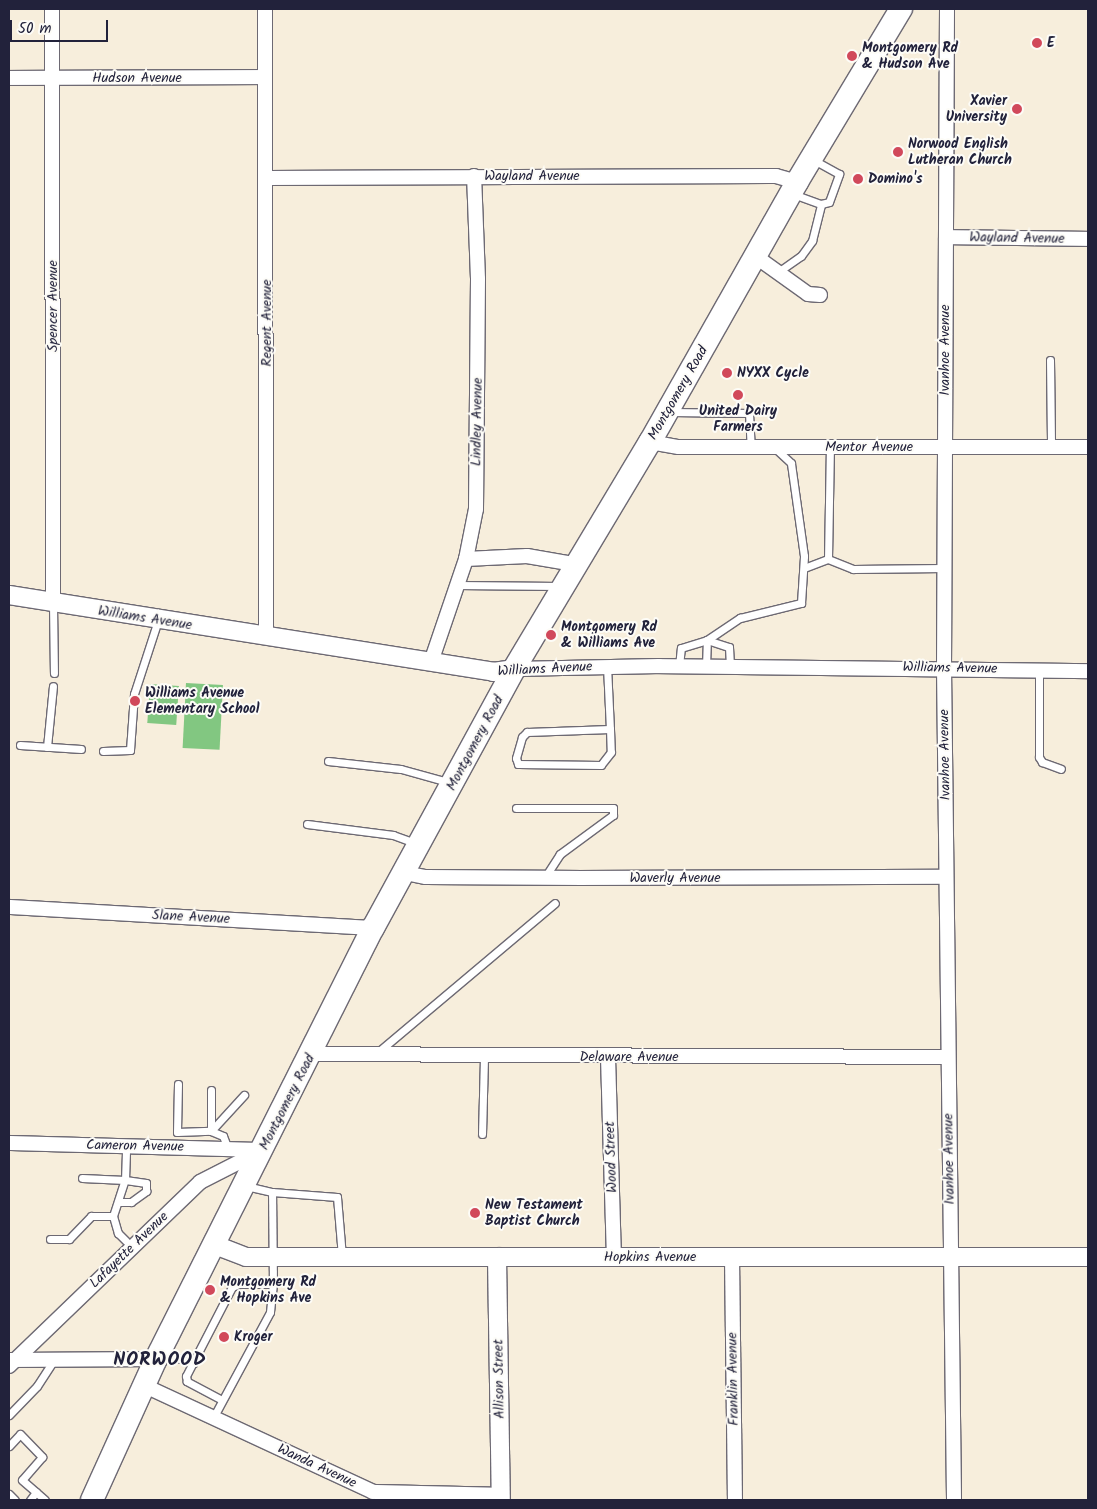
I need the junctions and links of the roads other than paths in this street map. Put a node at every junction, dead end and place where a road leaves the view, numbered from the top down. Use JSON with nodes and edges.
{"nodes":[{"id":1,"x":52,"y":9,"type":"edge"},
{"id":2,"x":265,"y":9,"type":"edge"},
{"id":3,"x":901,"y":9,"type":"edge"},
{"id":4,"x":947,"y":9,"type":"edge"},
{"id":5,"x":265,"y":77,"type":"junction"},
{"id":6,"x":9,"y":78,"type":"edge"},
{"id":7,"x":52,"y":78,"type":"junction"},
{"id":8,"x":812,"y":158,"type":"junction"},
{"id":9,"x":474,"y":176,"type":"junction"},
{"id":10,"x":266,"y":178,"type":"junction"},
{"id":11,"x":794,"y":188,"type":"junction"},
{"id":12,"x":821,"y":204,"type":"junction"},
{"id":13,"x":946,"y":237,"type":"junction"},
{"id":14,"x":1088,"y":239,"type":"edge"},
{"id":15,"x":756,"y":256,"type":"junction"},
{"id":16,"x":778,"y":272,"type":"junction"},
{"id":17,"x":820,"y":295,"type":"dead end"},
{"id":18,"x":1050,"y":360,"type":"dead end"},
{"id":19,"x":668,"y":412,"type":"junction"},
{"id":20,"x":650,"y":442,"type":"junction"},
{"id":21,"x":751,"y":447,"type":"junction"},
{"id":22,"x":774,"y":447,"type":"junction"},
{"id":23,"x":830,"y":447,"type":"junction"},
{"id":24,"x":945,"y":447,"type":"junction"},
{"id":25,"x":1088,"y":447,"type":"edge"},
{"id":26,"x":1051,"y":448,"type":"junction"},
{"id":27,"x":466,"y":558,"type":"junction"},
{"id":28,"x":828,"y":559,"type":"junction"},
{"id":29,"x":574,"y":564,"type":"junction"},
{"id":30,"x":804,"y":568,"type":"junction"},
{"id":31,"x":944,"y":568,"type":"junction"},
{"id":32,"x":457,"y":585,"type":"junction"},
{"id":33,"x":562,"y":586,"type":"junction"},
{"id":34,"x":9,"y":595,"type":"edge"},
{"id":35,"x":54,"y":604,"type":"junction"},
{"id":36,"x":158,"y":620,"type":"junction"},
{"id":37,"x":266,"y":637,"type":"junction"},
{"id":38,"x":707,"y":640,"type":"junction"},
{"id":39,"x":431,"y":662,"type":"junction"},
{"id":40,"x":607,"y":666,"type":"junction"},
{"id":41,"x":679,"y":666,"type":"junction"},
{"id":42,"x":706,"y":666,"type":"junction"},
{"id":43,"x":730,"y":667,"type":"junction"},
{"id":44,"x":944,"y":668,"type":"junction"},
{"id":45,"x":514,"y":669,"type":"junction"},
{"id":46,"x":1040,"y":669,"type":"junction"},
{"id":47,"x":1088,"y":671,"type":"edge"},
{"id":48,"x":54,"y":673,"type":"dead end"},
{"id":49,"x":53,"y":686,"type":"dead end"},
{"id":50,"x":610,"y":729,"type":"junction"},
{"id":51,"x":20,"y":745,"type":"dead end"},
{"id":52,"x":47,"y":747,"type":"junction"},
{"id":53,"x":81,"y":749,"type":"dead end"},
{"id":54,"x":103,"y":751,"type":"dead end"},
{"id":55,"x":328,"y":761,"type":"dead end"},
{"id":56,"x":1061,"y":769,"type":"dead end"},
{"id":57,"x":453,"y":784,"type":"junction"},
{"id":58,"x":516,"y":808,"type":"dead end"},
{"id":59,"x":307,"y":824,"type":"dead end"},
{"id":60,"x":420,"y":845,"type":"junction"},
{"id":61,"x":405,"y":873,"type":"junction"},
{"id":62,"x":545,"y":877,"type":"junction"},
{"id":63,"x":946,"y":877,"type":"junction"},
{"id":64,"x":555,"y":903,"type":"dead end"},
{"id":65,"x":9,"y":907,"type":"edge"},
{"id":66,"x":373,"y":928,"type":"junction"},
{"id":67,"x":312,"y":1054,"type":"junction"},
{"id":68,"x":374,"y":1056,"type":"junction"},
{"id":69,"x":484,"y":1057,"type":"junction"},
{"id":70,"x":608,"y":1057,"type":"junction"},
{"id":71,"x":947,"y":1057,"type":"junction"},
{"id":72,"x":178,"y":1084,"type":"dead end"},
{"id":73,"x":210,"y":1090,"type":"dead end"},
{"id":74,"x":244,"y":1095,"type":"dead end"},
{"id":75,"x":211,"y":1130,"type":"junction"},
{"id":76,"x":177,"y":1132,"type":"junction"},
{"id":77,"x":482,"y":1134,"type":"dead end"},
{"id":78,"x":9,"y":1143,"type":"edge"},
{"id":79,"x":126,"y":1145,"type":"junction"},
{"id":80,"x":176,"y":1147,"type":"junction"},
{"id":81,"x":228,"y":1149,"type":"junction"},
{"id":82,"x":262,"y":1150,"type":"junction"},
{"id":83,"x":82,"y":1178,"type":"dead end"},
{"id":84,"x":124,"y":1180,"type":"junction"},
{"id":85,"x":244,"y":1185,"type":"junction"},
{"id":86,"x":272,"y":1192,"type":"junction"},
{"id":87,"x":118,"y":1202,"type":"junction"},
{"id":88,"x":113,"y":1216,"type":"junction"},
{"id":89,"x":50,"y":1239,"type":"dead end"},
{"id":90,"x":215,"y":1245,"type":"junction"},
{"id":91,"x":132,"y":1247,"type":"junction"},
{"id":92,"x":950,"y":1256,"type":"junction"},
{"id":93,"x":271,"y":1257,"type":"junction"},
{"id":94,"x":342,"y":1257,"type":"junction"},
{"id":95,"x":497,"y":1257,"type":"junction"},
{"id":96,"x":614,"y":1257,"type":"junction"},
{"id":97,"x":732,"y":1257,"type":"junction"},
{"id":98,"x":1088,"y":1257,"type":"edge"},
{"id":99,"x":273,"y":1284,"type":"junction"},
{"id":100,"x":158,"y":1356,"type":"junction"},
{"id":101,"x":54,"y":1360,"type":"junction"},
{"id":102,"x":11,"y":1362,"type":"edge"},
{"id":103,"x":192,"y":1363,"type":"junction"},
{"id":104,"x":144,"y":1386,"type":"junction"},
{"id":105,"x":222,"y":1400,"type":"junction"},
{"id":106,"x":9,"y":1415,"type":"edge"},
{"id":107,"x":213,"y":1418,"type":"junction"},
{"id":108,"x":9,"y":1446,"type":"edge"},
{"id":109,"x":36,"y":1492,"type":"junction"},
{"id":110,"x":9,"y":1494,"type":"edge"},
{"id":111,"x":501,"y":1498,"type":"edge"},
{"id":112,"x":16,"y":1500,"type":"edge"},
{"id":113,"x":30,"y":1500,"type":"edge"},
{"id":114,"x":45,"y":1500,"type":"edge"},
{"id":115,"x":92,"y":1500,"type":"edge"},
{"id":116,"x":735,"y":1500,"type":"edge"},
{"id":117,"x":954,"y":1500,"type":"edge"}],
"edges":[{"from":1,"to":7,"type":"street","name":"Spencer Avenue"},
{"from":2,"to":5,"type":"street","name":"Regent Avenue"},
{"from":3,"to":8,"type":"main road","name":"Montgomery Road"},
{"from":4,"to":13,"type":"street","name":"Ivanhoe Avenue"},
{"from":5,"to":7,"type":"street","name":"Hudson Avenue"},
{"from":5,"to":10,"type":"street","name":"Regent Avenue"},
{"from":6,"to":7,"type":"street","name":"Hudson Avenue"},
{"from":7,"to":35,"type":"street","name":"Spencer Avenue"},
{"from":8,"to":11,"type":"main road","name":"Montgomery Road"},
{"from":8,"to":12,"type":"lane"},
{"from":9,"to":10,"type":"street","name":"Wayland Avenue"},
{"from":9,"to":11,"type":"street","name":"Wayland Avenue"},
{"from":9,"to":27,"type":"street","name":"Lindley Avenue"},
{"from":10,"to":37,"type":"street","name":"Regent Avenue"},
{"from":11,"to":12,"type":"lane"},
{"from":11,"to":15,"type":"main road","name":"Montgomery Road"},
{"from":12,"to":16,"type":"lane"},
{"from":13,"to":14,"type":"street","name":"Wayland Avenue"},
{"from":13,"to":24,"type":"street","name":"Ivanhoe Avenue"},
{"from":15,"to":16,"type":"street"},
{"from":15,"to":19,"type":"main road","name":"Montgomery Road"},
{"from":16,"to":17,"type":"street"},
{"from":18,"to":26,"type":"lane"},
{"from":19,"to":20,"type":"main road","name":"Montgomery Road"},
{"from":19,"to":21,"type":"lane"},
{"from":20,"to":21,"type":"street","name":"Mentor Avenue"},
{"from":20,"to":29,"type":"main road","name":"Montgomery Road"},
{"from":21,"to":22,"type":"street","name":"Mentor Avenue"},
{"from":22,"to":23,"type":"street","name":"Mentor Avenue"},
{"from":22,"to":30,"type":"lane"},
{"from":23,"to":24,"type":"street","name":"Mentor Avenue"},
{"from":23,"to":28,"type":"lane"},
{"from":24,"to":26,"type":"street","name":"Mentor Avenue"},
{"from":24,"to":31,"type":"street","name":"Ivanhoe Avenue"},
{"from":25,"to":26,"type":"street","name":"Mentor Avenue"},
{"from":27,"to":29,"type":"street"},
{"from":27,"to":32,"type":"street","name":"Lindley Avenue"},
{"from":28,"to":30,"type":"lane"},
{"from":28,"to":31,"type":"lane"},
{"from":29,"to":33,"type":"main road","name":"Montgomery Road"},
{"from":30,"to":38,"type":"lane"},
{"from":31,"to":44,"type":"street","name":"Ivanhoe Avenue"},
{"from":32,"to":33,"type":"lane"},
{"from":32,"to":39,"type":"street","name":"Lindley Avenue"},
{"from":33,"to":45,"type":"main road","name":"Montgomery Road"},
{"from":34,"to":35,"type":"street","name":"Williams Avenue"},
{"from":35,"to":36,"type":"street","name":"Williams Avenue"},
{"from":35,"to":48,"type":"lane"},
{"from":36,"to":37,"type":"street","name":"Williams Avenue"},
{"from":36,"to":54,"type":"lane"},
{"from":37,"to":39,"type":"street","name":"Williams Avenue"},
{"from":38,"to":41,"type":"lane"},
{"from":38,"to":42,"type":"lane"},
{"from":38,"to":43,"type":"lane"},
{"from":39,"to":45,"type":"street","name":"Williams Avenue"},
{"from":40,"to":41,"type":"street","name":"Williams Avenue"},
{"from":40,"to":45,"type":"street","name":"Williams Avenue"},
{"from":40,"to":50,"type":"lane"},
{"from":41,"to":42,"type":"street","name":"Williams Avenue"},
{"from":42,"to":43,"type":"street","name":"Williams Avenue"},
{"from":43,"to":44,"type":"street","name":"Williams Avenue"},
{"from":44,"to":46,"type":"street","name":"Williams Avenue"},
{"from":44,"to":63,"type":"street","name":"Ivanhoe Avenue"},
{"from":45,"to":57,"type":"main road","name":"Montgomery Road"},
{"from":46,"to":47,"type":"street","name":"Williams Avenue"},
{"from":46,"to":56,"type":"lane"},
{"from":49,"to":52,"type":"lane"},
{"from":50,"to":50,"type":"lane"},
{"from":51,"to":52,"type":"lane"},
{"from":52,"to":53,"type":"lane"},
{"from":55,"to":57,"type":"lane"},
{"from":57,"to":60,"type":"main road","name":"Montgomery Road"},
{"from":58,"to":62,"type":"lane"},
{"from":59,"to":60,"type":"lane"},
{"from":60,"to":61,"type":"main road","name":"Montgomery Road"},
{"from":61,"to":62,"type":"street","name":"Waverly Avenue"},
{"from":61,"to":66,"type":"main road","name":"Montgomery Road"},
{"from":62,"to":63,"type":"street","name":"Waverly Avenue"},
{"from":63,"to":71,"type":"street","name":"Ivanhoe Avenue"},
{"from":64,"to":68,"type":"lane"},
{"from":65,"to":66,"type":"street","name":"Slane Avenue"},
{"from":66,"to":67,"type":"main road","name":"Montgomery Road"},
{"from":67,"to":68,"type":"street","name":"Delaware Avenue"},
{"from":67,"to":82,"type":"main road","name":"Montgomery Road"},
{"from":68,"to":69,"type":"street","name":"Delaware Avenue"},
{"from":69,"to":70,"type":"street","name":"Delaware Avenue"},
{"from":69,"to":77,"type":"lane"},
{"from":70,"to":71,"type":"street","name":"Delaware Avenue"},
{"from":70,"to":96,"type":"street","name":"Wood Street"},
{"from":71,"to":92,"type":"street","name":"Ivanhoe Avenue"},
{"from":72,"to":76,"type":"lane"},
{"from":73,"to":75,"type":"lane"},
{"from":74,"to":75,"type":"lane"},
{"from":75,"to":76,"type":"lane"},
{"from":75,"to":81,"type":"lane"},
{"from":76,"to":80,"type":"lane"},
{"from":78,"to":79,"type":"street","name":"Cameron Avenue"},
{"from":79,"to":80,"type":"street","name":"Cameron Avenue"},
{"from":79,"to":84,"type":"lane"},
{"from":80,"to":81,"type":"street","name":"Cameron Avenue"},
{"from":81,"to":82,"type":"street","name":"Cameron Avenue"},
{"from":82,"to":85,"type":"main road","name":"Montgomery Road"},
{"from":82,"to":91,"type":"street","name":"Lafayette Avenue"},
{"from":83,"to":84,"type":"lane"},
{"from":84,"to":87,"type":"lane"},
{"from":84,"to":87,"type":"lane"},
{"from":85,"to":86,"type":"lane"},
{"from":85,"to":90,"type":"main road","name":"Montgomery Road"},
{"from":86,"to":93,"type":"lane"},
{"from":86,"to":94,"type":"lane"},
{"from":87,"to":88,"type":"lane"},
{"from":88,"to":89,"type":"lane"},
{"from":88,"to":91,"type":"lane"},
{"from":90,"to":93,"type":"street","name":"Hopkins Avenue"},
{"from":90,"to":100,"type":"main road","name":"Montgomery Road"},
{"from":91,"to":102,"type":"street","name":"Lafayette Avenue"},
{"from":92,"to":97,"type":"street","name":"Hopkins Avenue"},
{"from":92,"to":98,"type":"street","name":"Hopkins Avenue"},
{"from":92,"to":117,"type":"street","name":"Ivanhoe Avenue"},
{"from":93,"to":94,"type":"street","name":"Hopkins Avenue"},
{"from":93,"to":99,"type":"lane"},
{"from":94,"to":95,"type":"street","name":"Hopkins Avenue"},
{"from":95,"to":96,"type":"street","name":"Hopkins Avenue"},
{"from":95,"to":111,"type":"street","name":"Allison Street"},
{"from":96,"to":97,"type":"street","name":"Hopkins Avenue"},
{"from":97,"to":116,"type":"street","name":"Franklin Avenue"},
{"from":99,"to":103,"type":"lane"},
{"from":99,"to":105,"type":"lane"},
{"from":100,"to":101,"type":"street"},
{"from":100,"to":103,"type":"lane"},
{"from":100,"to":104,"type":"main road","name":"Montgomery Road"},
{"from":101,"to":102,"type":"street"},
{"from":101,"to":106,"type":"lane"},
{"from":103,"to":105,"type":"lane"},
{"from":104,"to":107,"type":"street","name":"Wanda Avenue"},
{"from":104,"to":115,"type":"main road","name":"Montgomery Road"},
{"from":105,"to":107,"type":"lane"},
{"from":107,"to":111,"type":"street","name":"Wanda Avenue"},
{"from":108,"to":109,"type":"lane"},
{"from":109,"to":113,"type":"lane"},
{"from":109,"to":114,"type":"lane"},
{"from":110,"to":112,"type":"lane"}]}
